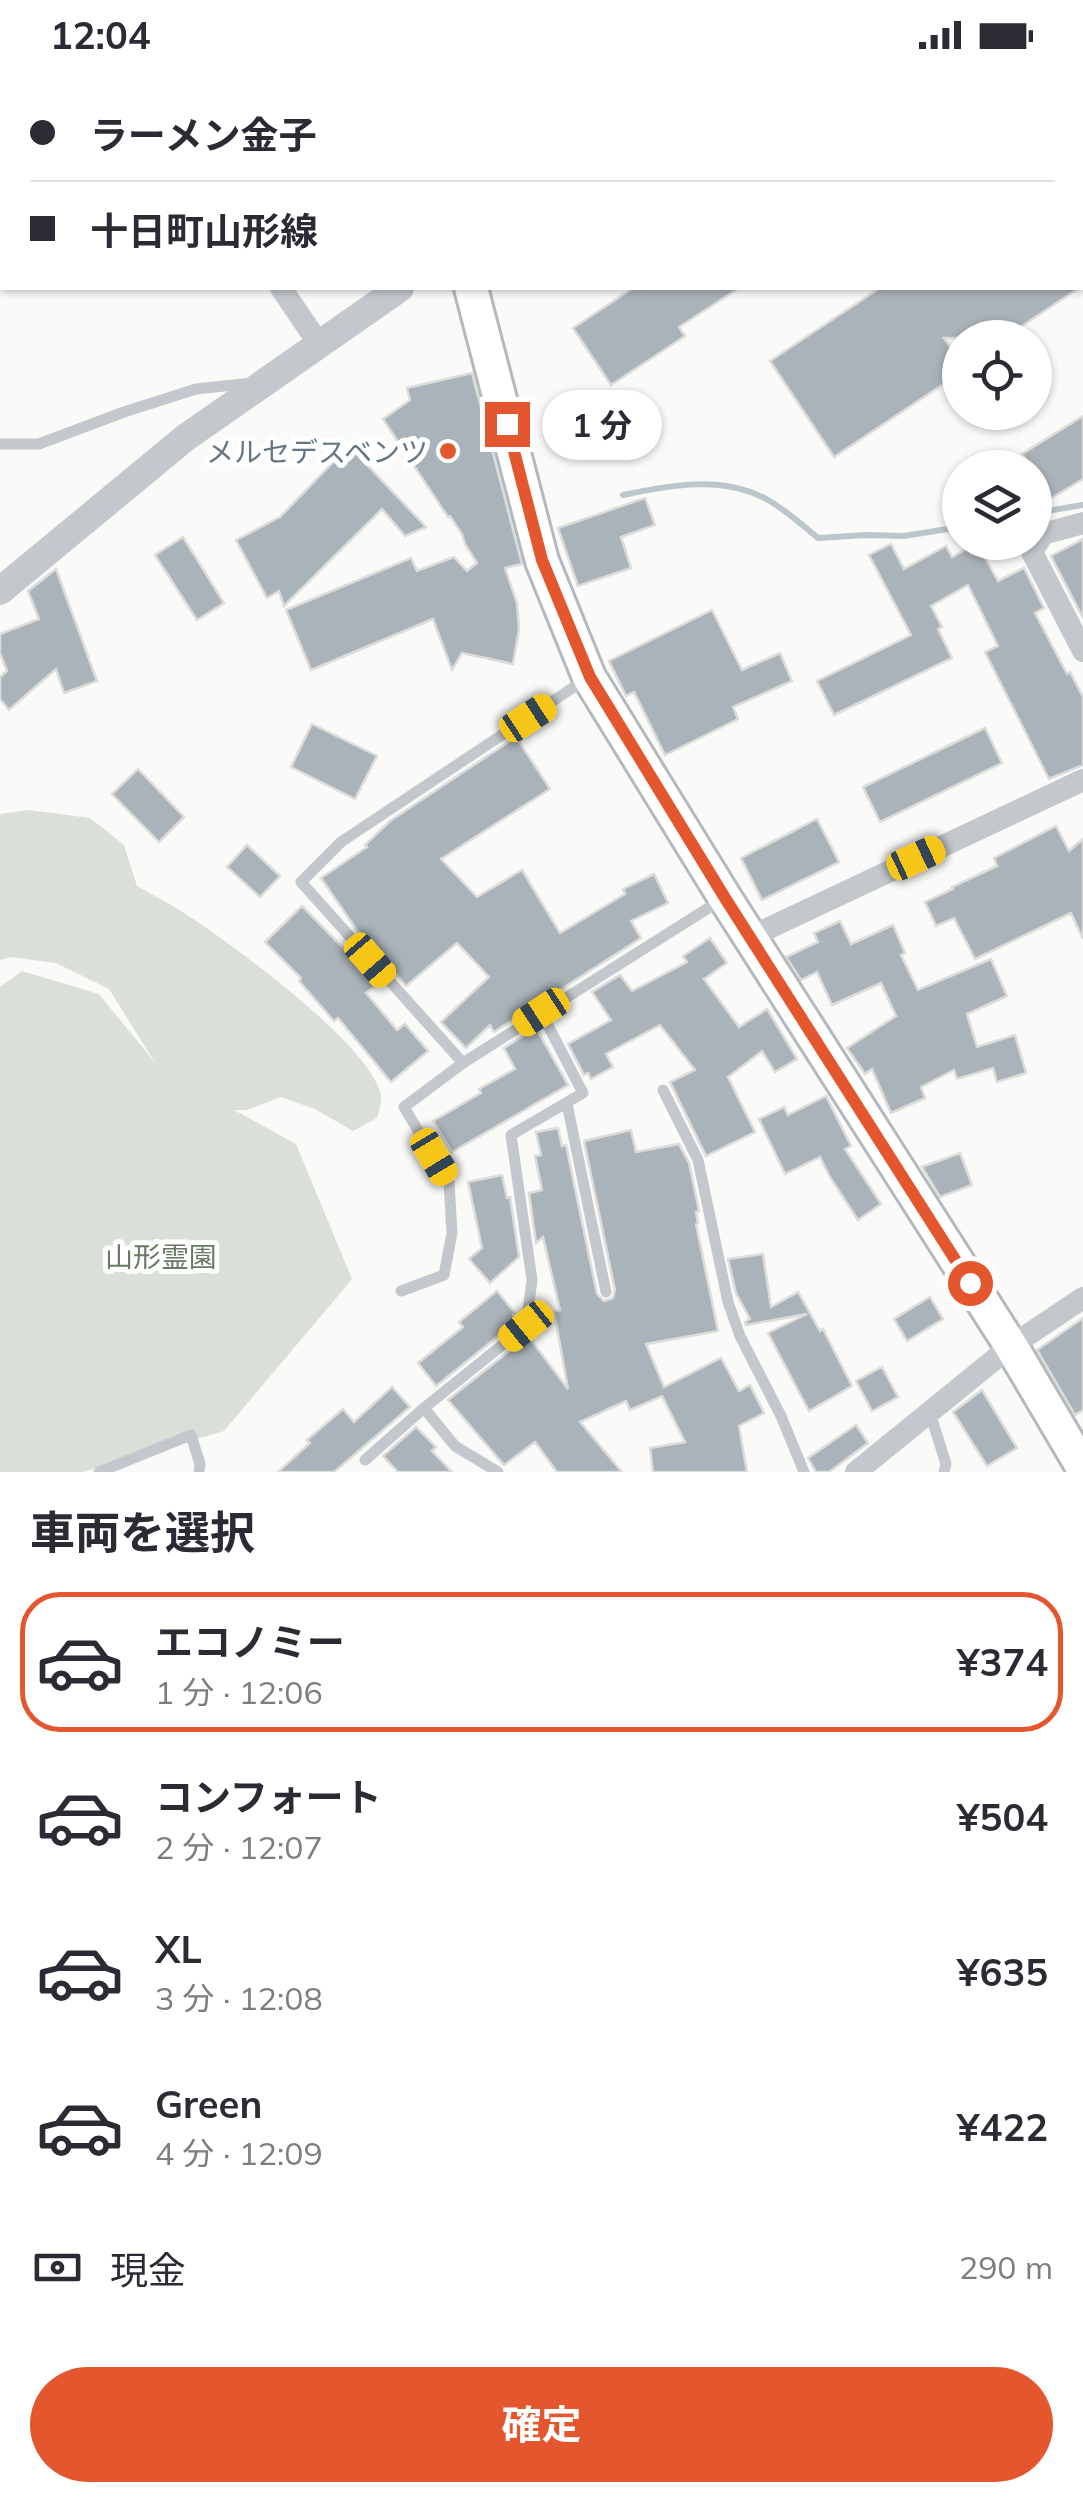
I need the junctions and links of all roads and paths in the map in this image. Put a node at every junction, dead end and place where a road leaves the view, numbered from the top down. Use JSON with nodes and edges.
{"nodes":[{"id":1,"x":282,"y":290,"type":"edge"},
{"id":2,"x":397,"y":290,"type":"edge"},
{"id":3,"x":472,"y":290,"type":"edge"},
{"id":4,"x":320,"y":344,"type":"junction"},
{"id":5,"x":266,"y":381,"type":"junction"},
{"id":6,"x":0,"y":444,"type":"edge"},
{"id":7,"x":1083,"y":523,"type":"edge"},
{"id":8,"x":0,"y":591,"type":"edge"},
{"id":9,"x":1083,"y":650,"type":"edge"},
{"id":10,"x":590,"y":677,"type":"junction"},
{"id":11,"x":1083,"y":780,"type":"edge"},
{"id":12,"x":725,"y":898,"type":"junction"},
{"id":13,"x":750,"y":936,"type":"junction"},
{"id":14,"x":541,"y":1012,"type":"junction"},
{"id":15,"x":462,"y":1063,"type":"junction"},
{"id":16,"x":663,"y":1090,"type":"dead end"},
{"id":17,"x":567,"y":1104,"type":"junction"},
{"id":18,"x":401,"y":1291,"type":"dead end"},
{"id":19,"x":606,"y":1292,"type":"dead end"},
{"id":20,"x":1083,"y":1298,"type":"edge"},
{"id":21,"x":1010,"y":1346,"type":"junction"},
{"id":22,"x":424,"y":1408,"type":"junction"},
{"id":23,"x":930,"y":1414,"type":"junction"},
{"id":24,"x":366,"y":1460,"type":"dead end"},
{"id":25,"x":1083,"y":1468,"type":"edge"},
{"id":26,"x":99,"y":1472,"type":"edge"},
{"id":27,"x":199,"y":1472,"type":"edge"},
{"id":28,"x":498,"y":1472,"type":"edge"},
{"id":29,"x":804,"y":1472,"type":"edge"},
{"id":30,"x":856,"y":1472,"type":"edge"},
{"id":31,"x":944,"y":1472,"type":"edge"}],
"edges":[{"from":1,"to":4,"type":"street"},
{"from":2,"to":4,"type":"street"},
{"from":3,"to":10,"type":"main road"},
{"from":4,"to":5,"type":"street"},
{"from":5,"to":6,"type":"lane"},
{"from":5,"to":8,"type":"street"},
{"from":7,"to":9,"type":"street"},
{"from":10,"to":12,"type":"main road"},
{"from":10,"to":15,"type":"lane"},
{"from":11,"to":13,"type":"street"},
{"from":12,"to":13,"type":"main road"},
{"from":12,"to":14,"type":"lane"},
{"from":13,"to":21,"type":"main road"},
{"from":14,"to":15,"type":"lane"},
{"from":14,"to":17,"type":"lane"},
{"from":15,"to":18,"type":"lane"},
{"from":16,"to":29,"type":"lane"},
{"from":17,"to":19,"type":"lane"},
{"from":17,"to":22,"type":"lane"},
{"from":20,"to":21,"type":"street"},
{"from":21,"to":23,"type":"street"},
{"from":21,"to":25,"type":"main road"},
{"from":22,"to":24,"type":"lane"},
{"from":22,"to":28,"type":"lane"},
{"from":23,"to":30,"type":"street"},
{"from":23,"to":31,"type":"lane"},
{"from":26,"to":27,"type":"lane"}]}
